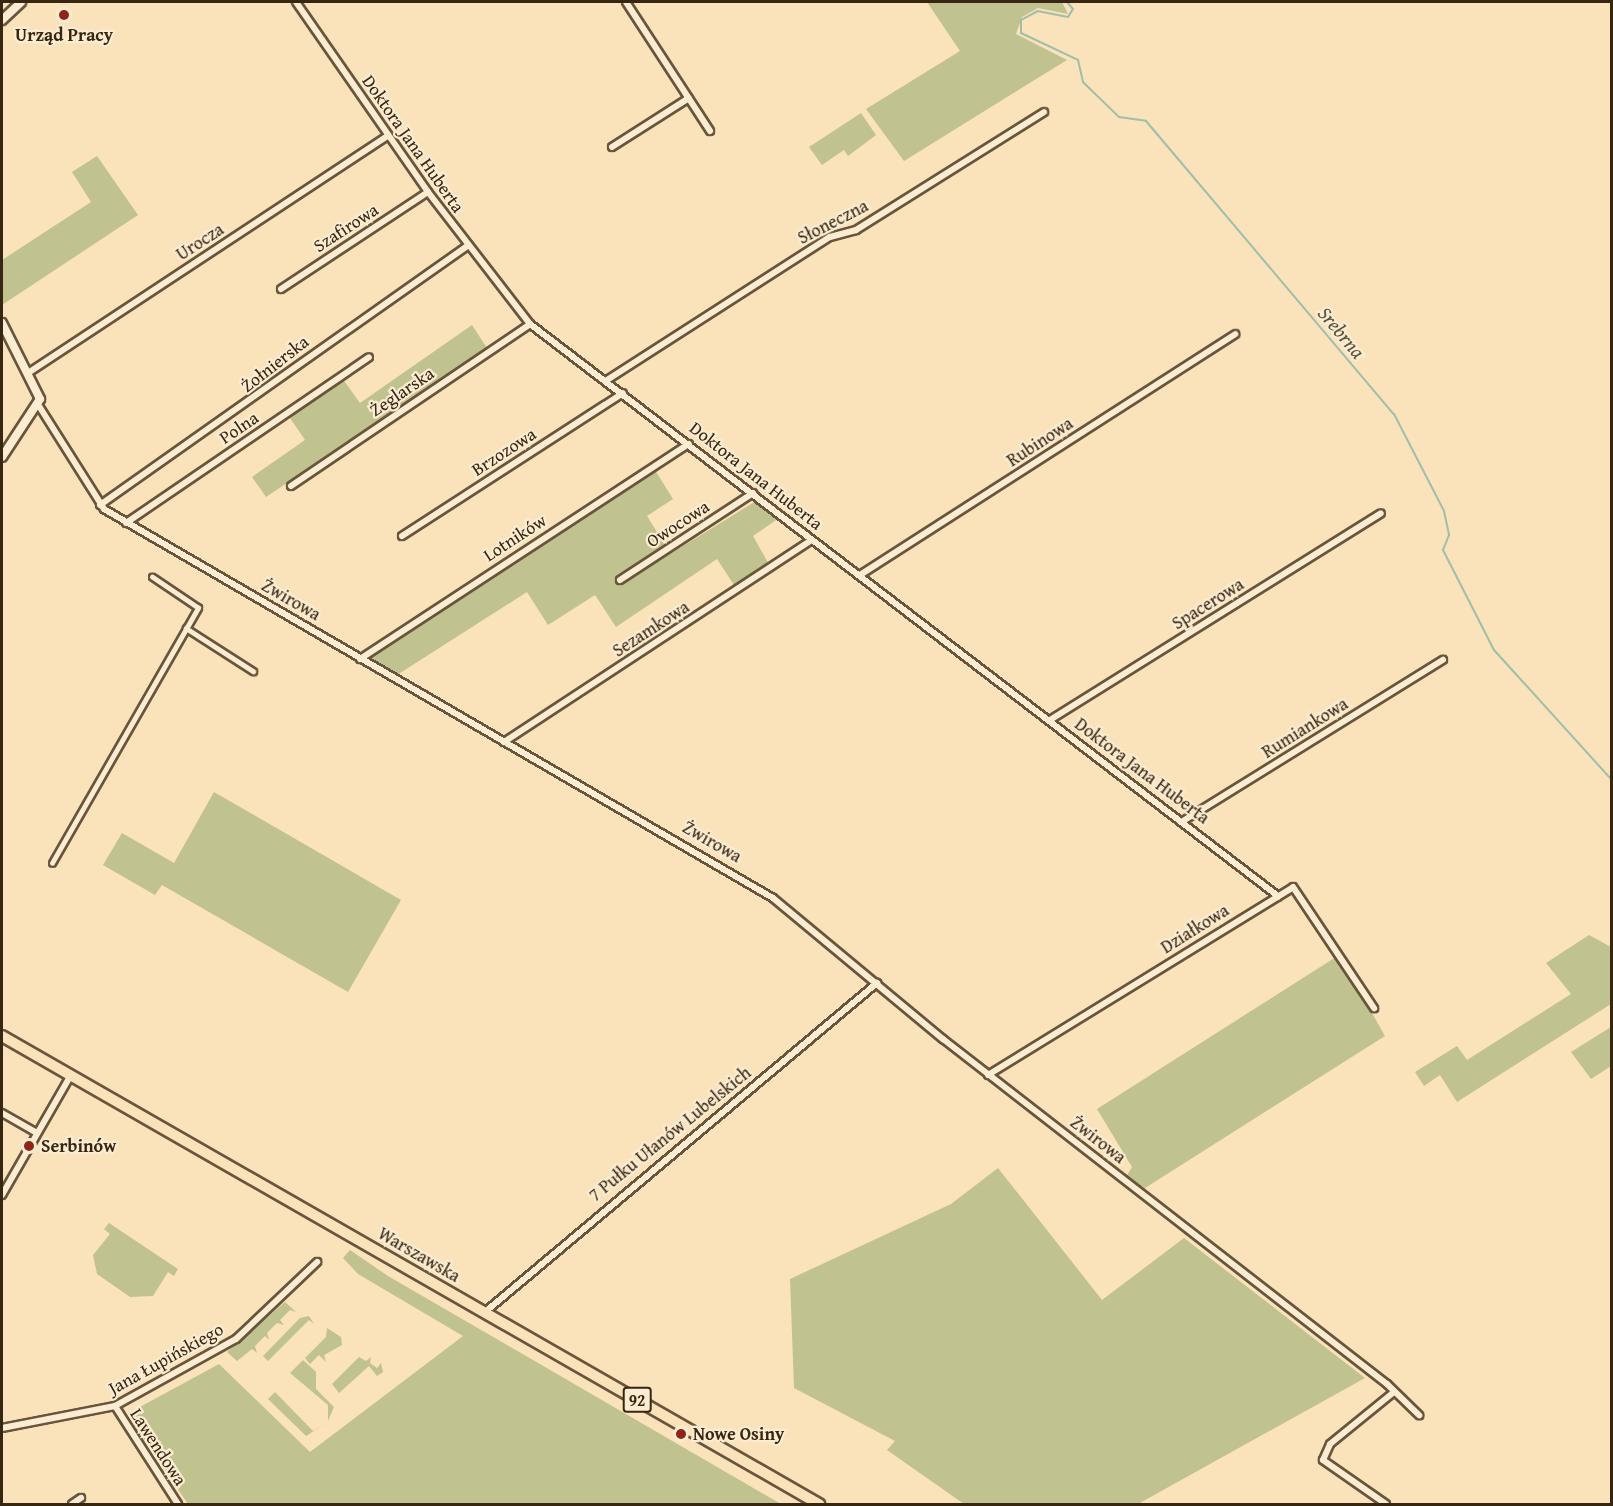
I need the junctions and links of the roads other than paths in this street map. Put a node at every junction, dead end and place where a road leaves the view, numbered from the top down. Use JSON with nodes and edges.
{"nodes":[{"id":1,"x":21,"y":2,"type":"edge"},
{"id":2,"x":296,"y":2,"type":"edge"},
{"id":3,"x":626,"y":2,"type":"edge"},
{"id":4,"x":2,"y":20,"type":"edge"},
{"id":5,"x":689,"y":99,"type":"junction"},
{"id":6,"x":1044,"y":112,"type":"dead end"},
{"id":7,"x":710,"y":131,"type":"dead end"},
{"id":8,"x":388,"y":136,"type":"junction"},
{"id":9,"x":612,"y":147,"type":"dead end"},
{"id":10,"x":428,"y":192,"type":"junction"},
{"id":11,"x":468,"y":246,"type":"junction"},
{"id":12,"x":281,"y":288,"type":"dead end"},
{"id":13,"x":2,"y":323,"type":"edge"},
{"id":14,"x":530,"y":324,"type":"junction"},
{"id":15,"x":1235,"y":334,"type":"dead end"},
{"id":16,"x":369,"y":357,"type":"dead end"},
{"id":17,"x":28,"y":373,"type":"junction"},
{"id":18,"x":607,"y":380,"type":"junction"},
{"id":19,"x":624,"y":393,"type":"junction"},
{"id":20,"x":39,"y":406,"type":"junction"},
{"id":21,"x":689,"y":444,"type":"junction"},
{"id":22,"x":2,"y":457,"type":"edge"},
{"id":23,"x":291,"y":486,"type":"dead end"},
{"id":24,"x":753,"y":493,"type":"junction"},
{"id":25,"x":100,"y":505,"type":"junction"},
{"id":26,"x":1381,"y":513,"type":"dead end"},
{"id":27,"x":126,"y":523,"type":"junction"},
{"id":28,"x":402,"y":536,"type":"dead end"},
{"id":29,"x":812,"y":540,"type":"junction"},
{"id":30,"x":860,"y":575,"type":"junction"},
{"id":31,"x":152,"y":577,"type":"dead end"},
{"id":32,"x":620,"y":580,"type":"dead end"},
{"id":33,"x":186,"y":628,"type":"junction"},
{"id":34,"x":360,"y":659,"type":"junction"},
{"id":35,"x":1443,"y":660,"type":"dead end"},
{"id":36,"x":254,"y":671,"type":"dead end"},
{"id":37,"x":1050,"y":720,"type":"junction"},
{"id":38,"x":504,"y":742,"type":"junction"},
{"id":39,"x":1183,"y":821,"type":"junction"},
{"id":40,"x":52,"y":863,"type":"dead end"},
{"id":41,"x":1278,"y":896,"type":"junction"},
{"id":42,"x":877,"y":983,"type":"junction"},
{"id":43,"x":1374,"y":1008,"type":"dead end"},
{"id":44,"x":2,"y":1035,"type":"edge"},
{"id":45,"x":71,"y":1075,"type":"junction"},
{"id":46,"x":988,"y":1075,"type":"junction"},
{"id":47,"x":2,"y":1113,"type":"edge"},
{"id":48,"x":37,"y":1133,"type":"junction"},
{"id":49,"x":2,"y":1195,"type":"edge"},
{"id":50,"x":317,"y":1262,"type":"dead end"},
{"id":51,"x":485,"y":1312,"type":"junction"},
{"id":52,"x":1394,"y":1392,"type":"junction"},
{"id":53,"x":115,"y":1406,"type":"junction"},
{"id":54,"x":1419,"y":1415,"type":"dead end"},
{"id":55,"x":2,"y":1428,"type":"edge"},
{"id":56,"x":81,"y":1498,"type":"dead end"},
{"id":57,"x":72,"y":1504,"type":"edge"},
{"id":58,"x":178,"y":1504,"type":"edge"},
{"id":59,"x":819,"y":1504,"type":"edge"},
{"id":60,"x":1386,"y":1504,"type":"edge"}],
"edges":[{"from":1,"to":4,"type":"street"},
{"from":2,"to":8,"type":"street","name":"Doktora Jana Huberta"},
{"from":3,"to":5,"type":"street"},
{"from":5,"to":7,"type":"street"},
{"from":5,"to":9,"type":"street"},
{"from":6,"to":18,"type":"street","name":"Słoneczna"},
{"from":8,"to":10,"type":"street","name":"Doktora Jana Huberta"},
{"from":8,"to":17,"type":"street","name":"Urocza"},
{"from":10,"to":11,"type":"street","name":"Doktora Jana Huberta"},
{"from":10,"to":12,"type":"street","name":"Szafirowa"},
{"from":11,"to":14,"type":"street","name":"Doktora Jana Huberta"},
{"from":11,"to":25,"type":"street","name":"Żołnierska"},
{"from":13,"to":17,"type":"street","name":"Żwirowa"},
{"from":14,"to":18,"type":"street","name":"Doktora Jana Huberta"},
{"from":14,"to":23,"type":"street","name":"Żeglarska"},
{"from":15,"to":30,"type":"street","name":"Rubinowa"},
{"from":16,"to":27,"type":"street","name":"Polna"},
{"from":17,"to":20,"type":"street","name":"Żwirowa"},
{"from":18,"to":19,"type":"street","name":"Doktora Jana Huberta"},
{"from":19,"to":21,"type":"street","name":"Doktora Jana Huberta"},
{"from":19,"to":28,"type":"street","name":"Brzozowa"},
{"from":20,"to":22,"type":"street"},
{"from":20,"to":25,"type":"street","name":"Żwirowa"},
{"from":21,"to":24,"type":"street","name":"Doktora Jana Huberta"},
{"from":21,"to":34,"type":"street","name":"Lotników"},
{"from":24,"to":29,"type":"street","name":"Doktora Jana Huberta"},
{"from":24,"to":32,"type":"street","name":"Owocowa"},
{"from":25,"to":27,"type":"street","name":"Żwirowa"},
{"from":26,"to":37,"type":"street","name":"Spacerowa"},
{"from":27,"to":34,"type":"street","name":"Żwirowa"},
{"from":29,"to":30,"type":"street","name":"Doktora Jana Huberta"},
{"from":29,"to":38,"type":"street","name":"Sezamkowa"},
{"from":30,"to":37,"type":"street","name":"Doktora Jana Huberta"},
{"from":31,"to":33,"type":"street"},
{"from":33,"to":36,"type":"street"},
{"from":33,"to":40,"type":"street"},
{"from":34,"to":38,"type":"street","name":"Żwirowa"},
{"from":35,"to":39,"type":"street","name":"Rumiankowa"},
{"from":37,"to":39,"type":"street","name":"Doktora Jana Huberta"},
{"from":38,"to":42,"type":"street","name":"Żwirowa"},
{"from":39,"to":41,"type":"street","name":"Doktora Jana Huberta"},
{"from":41,"to":43,"type":"street","name":"Działkowa"},
{"from":41,"to":46,"type":"street","name":"Działkowa"},
{"from":42,"to":46,"type":"street","name":"Żwirowa"},
{"from":42,"to":51,"type":"street","name":"7 Pułku Ułanów Lubelskich"},
{"from":44,"to":45,"type":"main road","name":"Warszawska","number":"92"},
{"from":45,"to":48,"type":"street"},
{"from":45,"to":51,"type":"main road","name":"Warszawska","number":"92"},
{"from":46,"to":52,"type":"street","name":"Żwirowa"},
{"from":47,"to":48,"type":"street"},
{"from":48,"to":49,"type":"street"},
{"from":50,"to":53,"type":"street","name":"Jana Łupińskiego"},
{"from":51,"to":59,"type":"main road","name":"Warszawska","number":"92"},
{"from":52,"to":54,"type":"street","name":"Żwirowa"},
{"from":52,"to":60,"type":"street"},
{"from":53,"to":55,"type":"street","name":"Jana Łupińskiego"},
{"from":53,"to":58,"type":"street","name":"Lawendowa"},
{"from":56,"to":57,"type":"street"}]}
